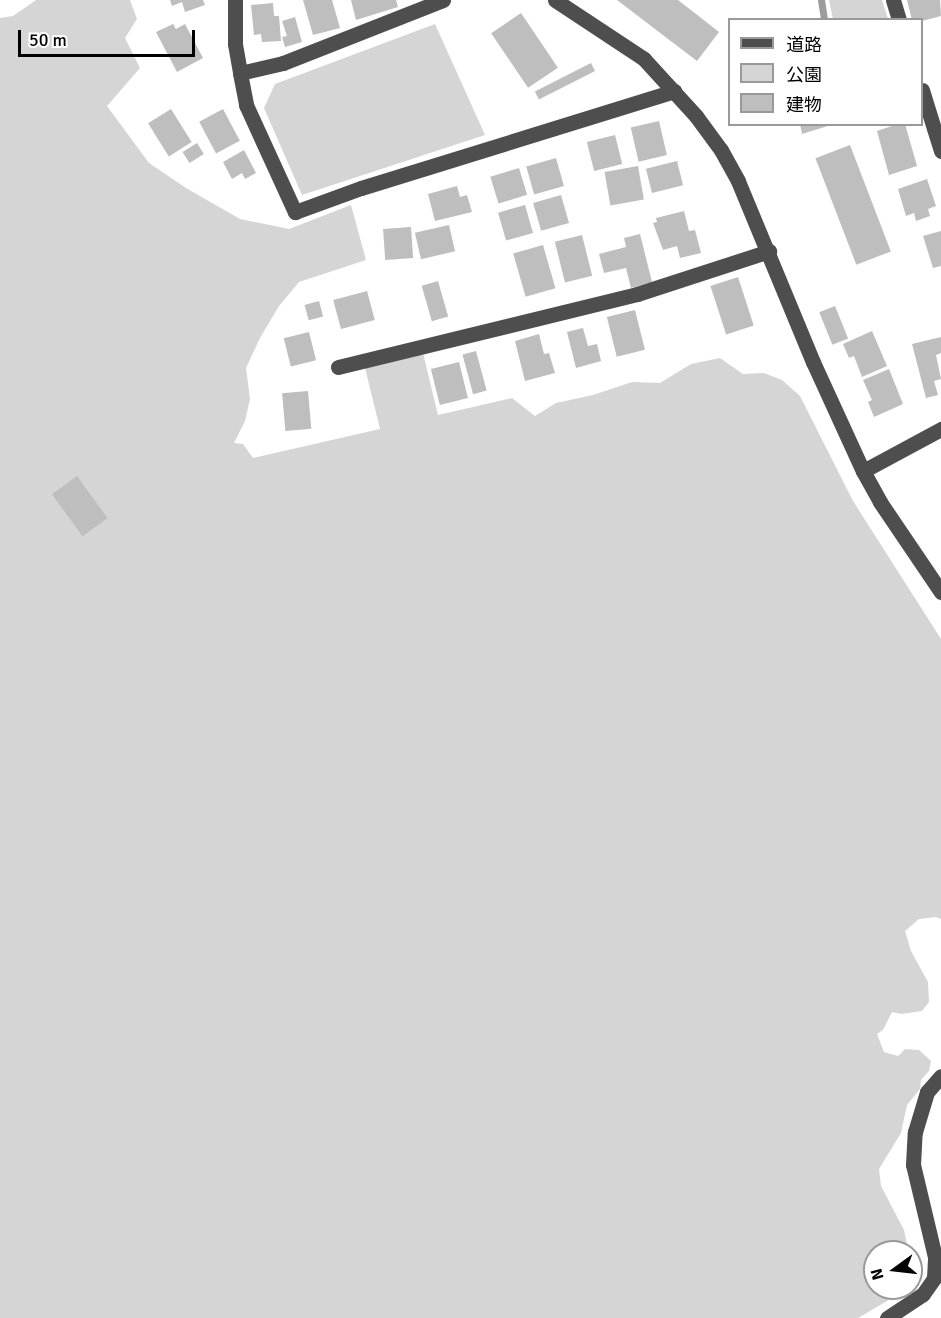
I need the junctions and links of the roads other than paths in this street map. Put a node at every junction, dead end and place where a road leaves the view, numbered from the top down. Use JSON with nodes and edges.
{"nodes":[{"id":1,"x":235,"y":0,"type":"edge"},
{"id":2,"x":443,"y":0,"type":"edge"},
{"id":3,"x":555,"y":0,"type":"edge"},
{"id":4,"x":893,"y":0,"type":"edge"},
{"id":5,"x":898,"y":18,"type":"edge"},
{"id":6,"x":240,"y":73,"type":"junction"},
{"id":7,"x":674,"y":91,"type":"junction"},
{"id":8,"x":923,"y":96,"type":"edge"},
{"id":9,"x":940,"y":144,"type":"edge"},
{"id":10,"x":769,"y":251,"type":"junction"},
{"id":11,"x":338,"y":368,"type":"dead end"},
{"id":12,"x":941,"y":429,"type":"edge"},
{"id":13,"x":863,"y":471,"type":"junction"},
{"id":14,"x":941,"y":592,"type":"edge"},
{"id":15,"x":941,"y":1076,"type":"edge"},
{"id":16,"x":937,"y":1279,"type":"edge"},
{"id":17,"x":887,"y":1318,"type":"edge"}],
"edges":[{"from":1,"to":6,"type":"street"},
{"from":2,"to":6,"type":"street"},
{"from":3,"to":7,"type":"street"},
{"from":4,"to":5,"type":"street"},
{"from":6,"to":7,"type":"street"},
{"from":7,"to":10,"type":"street"},
{"from":8,"to":9,"type":"street"},
{"from":10,"to":11,"type":"street"},
{"from":10,"to":13,"type":"street"},
{"from":12,"to":13,"type":"street"},
{"from":13,"to":14,"type":"street"},
{"from":15,"to":16,"type":"street"},
{"from":16,"to":17,"type":"street"}]}
